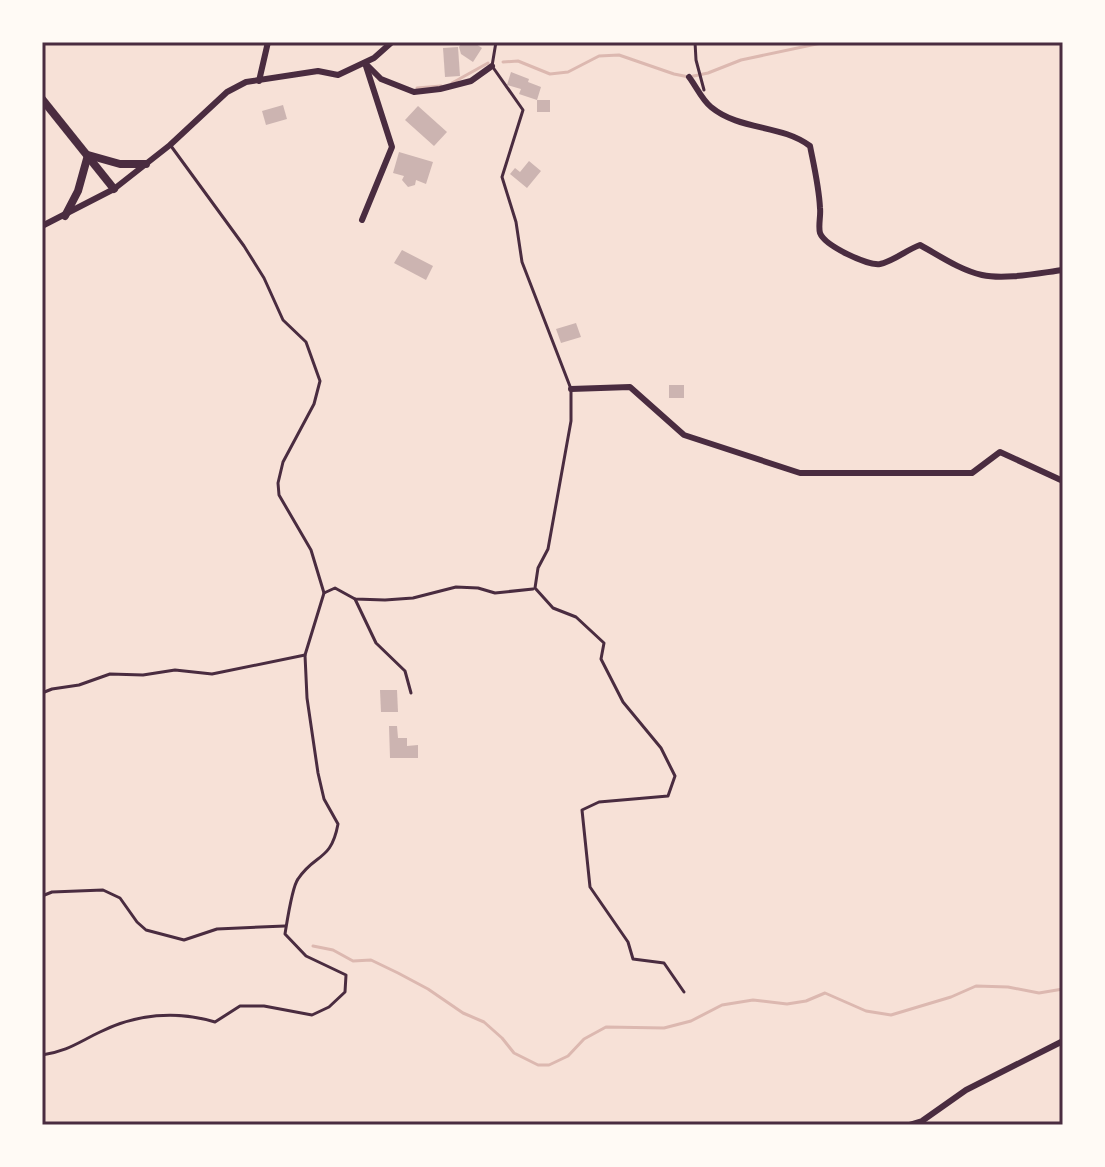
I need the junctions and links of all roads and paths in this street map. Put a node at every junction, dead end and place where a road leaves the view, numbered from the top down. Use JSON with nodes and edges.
{"nodes":[{"id":1,"x":268,"y":42,"type":"edge"},
{"id":2,"x":392,"y":42,"type":"edge"},
{"id":3,"x":496,"y":42,"type":"edge"},
{"id":4,"x":695,"y":42,"type":"edge"},
{"id":5,"x":365,"y":63,"type":"junction"},
{"id":6,"x":492,"y":66,"type":"junction"},
{"id":7,"x":689,"y":77,"type":"dead end"},
{"id":8,"x":259,"y":81,"type":"junction"},
{"id":9,"x":704,"y":90,"type":"dead end"},
{"id":10,"x":43,"y":101,"type":"edge"},
{"id":11,"x":170,"y":145,"type":"junction"},
{"id":12,"x":88,"y":155,"type":"junction"},
{"id":13,"x":146,"y":164,"type":"junction"},
{"id":14,"x":114,"y":189,"type":"junction"},
{"id":15,"x":65,"y":216,"type":"junction"},
{"id":16,"x":362,"y":220,"type":"dead end"},
{"id":17,"x":42,"y":226,"type":"edge"},
{"id":18,"x":1063,"y":270,"type":"edge"},
{"id":19,"x":571,"y":389,"type":"junction"},
{"id":20,"x":1063,"y":481,"type":"edge"},
{"id":21,"x":535,"y":588,"type":"junction"},
{"id":22,"x":324,"y":593,"type":"junction"},
{"id":23,"x":355,"y":599,"type":"junction"},
{"id":24,"x":305,"y":655,"type":"junction"},
{"id":25,"x":42,"y":693,"type":"edge"},
{"id":26,"x":411,"y":693,"type":"dead end"},
{"id":27,"x":42,"y":896,"type":"edge"},
{"id":28,"x":286,"y":926,"type":"junction"},
{"id":29,"x":684,"y":992,"type":"dead end"},
{"id":30,"x":1063,"y":1041,"type":"edge"},
{"id":31,"x":42,"y":1055,"type":"edge"},
{"id":32,"x":909,"y":1125,"type":"edge"}],
"edges":[{"from":1,"to":8,"type":"street"},
{"from":2,"to":5,"type":"street"},
{"from":3,"to":6,"type":"lane"},
{"from":4,"to":9,"type":"lane"},
{"from":5,"to":6,"type":"street"},
{"from":5,"to":8,"type":"street"},
{"from":5,"to":16,"type":"street"},
{"from":6,"to":19,"type":"lane"},
{"from":7,"to":18,"type":"street"},
{"from":8,"to":11,"type":"street"},
{"from":10,"to":12,"type":"street"},
{"from":11,"to":13,"type":"street"},
{"from":11,"to":22,"type":"lane"},
{"from":12,"to":13,"type":"street"},
{"from":12,"to":14,"type":"street"},
{"from":12,"to":15,"type":"street"},
{"from":13,"to":14,"type":"street"},
{"from":14,"to":15,"type":"street"},
{"from":15,"to":17,"type":"street"},
{"from":19,"to":20,"type":"street"},
{"from":19,"to":21,"type":"lane"},
{"from":21,"to":23,"type":"lane"},
{"from":21,"to":29,"type":"lane"},
{"from":22,"to":23,"type":"lane"},
{"from":22,"to":24,"type":"lane"},
{"from":23,"to":26,"type":"lane"},
{"from":24,"to":25,"type":"lane"},
{"from":24,"to":28,"type":"lane"},
{"from":27,"to":28,"type":"lane"},
{"from":28,"to":31,"type":"lane"},
{"from":30,"to":32,"type":"street"}]}
